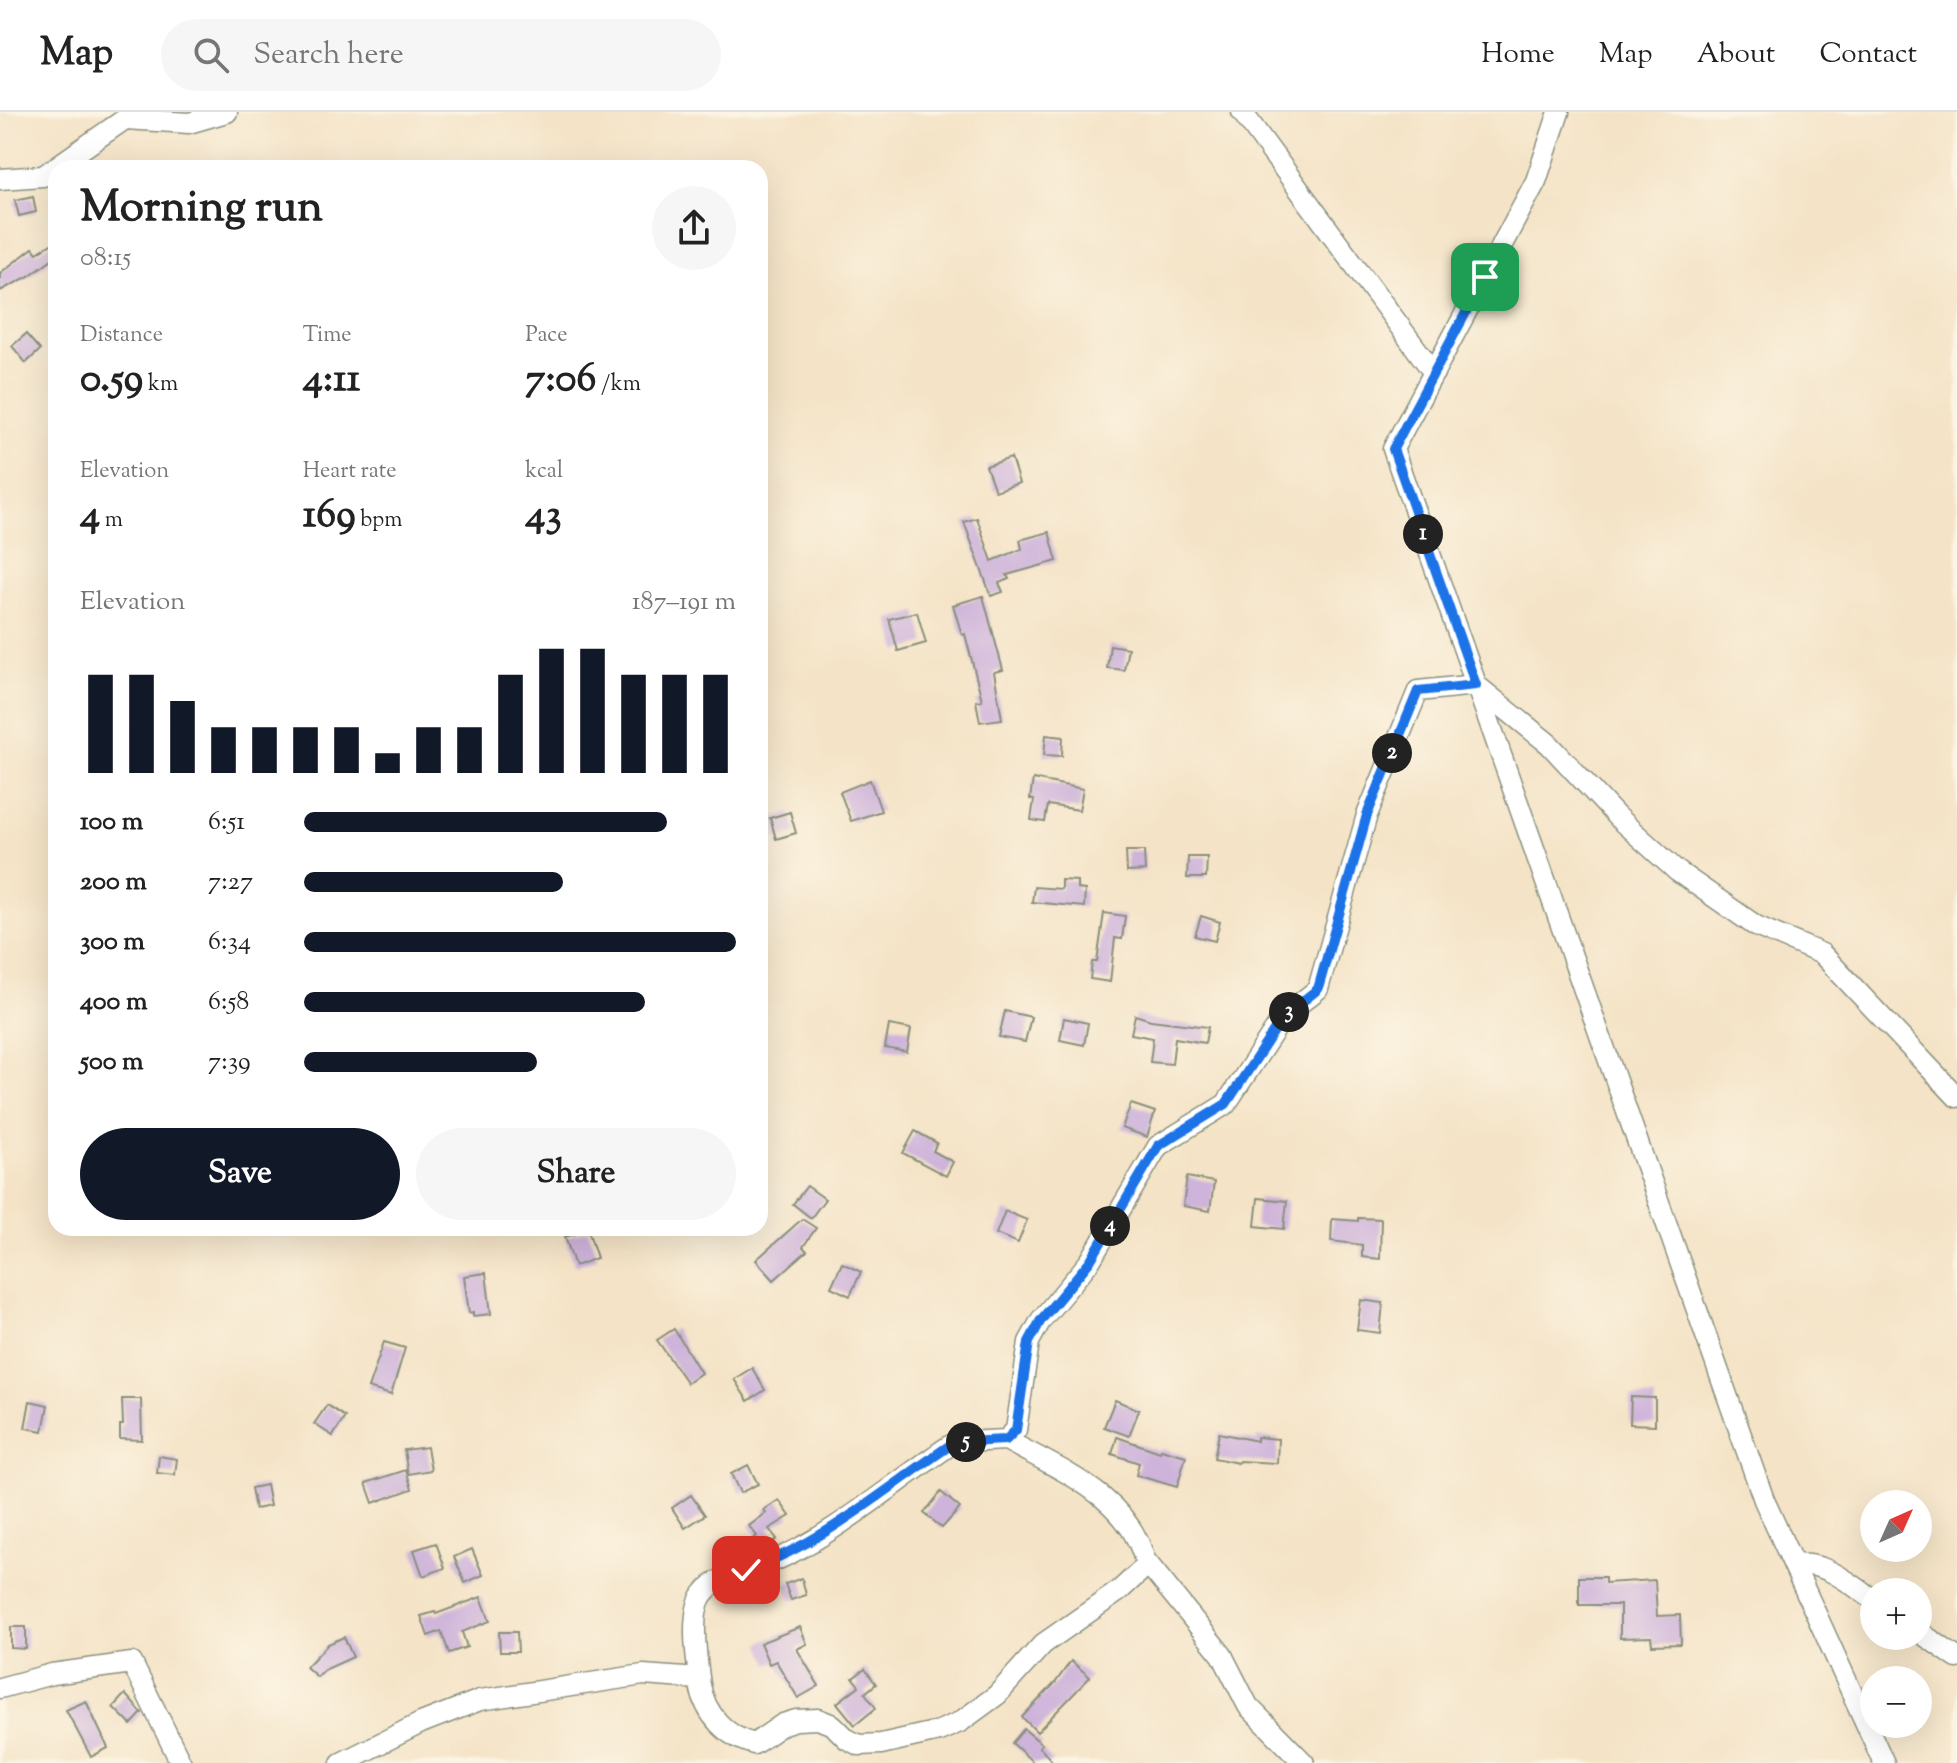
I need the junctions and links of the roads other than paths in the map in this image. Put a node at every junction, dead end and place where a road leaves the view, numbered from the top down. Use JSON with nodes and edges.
{"nodes":[{"id":1,"x":227,"y":112,"type":"edge"},
{"id":2,"x":1242,"y":112,"type":"edge"},
{"id":3,"x":1559,"y":112,"type":"edge"},
{"id":4,"x":66,"y":160,"type":"edge"},
{"id":5,"x":48,"y":173,"type":"edge"},
{"id":6,"x":0,"y":179,"type":"edge"},
{"id":7,"x":1434,"y":373,"type":"junction"},
{"id":8,"x":1476,"y":685,"type":"junction"},
{"id":9,"x":1957,"y":1097,"type":"edge"},
{"id":10,"x":1006,"y":1440,"type":"junction"},
{"id":11,"x":1145,"y":1560,"type":"junction"},
{"id":12,"x":1794,"y":1565,"type":"junction"},
{"id":13,"x":1860,"y":1590,"type":"edge"},
{"id":14,"x":1932,"y":1641,"type":"edge"},
{"id":15,"x":1957,"y":1658,"type":"edge"},
{"id":16,"x":699,"y":1679,"type":"junction"},
{"id":17,"x":0,"y":1688,"type":"edge"},
{"id":18,"x":181,"y":1763,"type":"edge"},
{"id":19,"x":341,"y":1763,"type":"edge"},
{"id":20,"x":1304,"y":1763,"type":"edge"},
{"id":21,"x":1884,"y":1763,"type":"edge"}],
"edges":[{"from":1,"to":4,"type":"street"},
{"from":2,"to":7,"type":"street"},
{"from":3,"to":7,"type":"street"},
{"from":5,"to":6,"type":"street"},
{"from":7,"to":8,"type":"street"},
{"from":8,"to":9,"type":"street"},
{"from":8,"to":10,"type":"street"},
{"from":8,"to":12,"type":"street"},
{"from":10,"to":11,"type":"street"},
{"from":10,"to":16,"type":"street"},
{"from":11,"to":16,"type":"street"},
{"from":11,"to":20,"type":"street"},
{"from":12,"to":13,"type":"street"},
{"from":12,"to":21,"type":"street"},
{"from":14,"to":15,"type":"street"},
{"from":16,"to":19,"type":"street"},
{"from":17,"to":18,"type":"street"}]}
